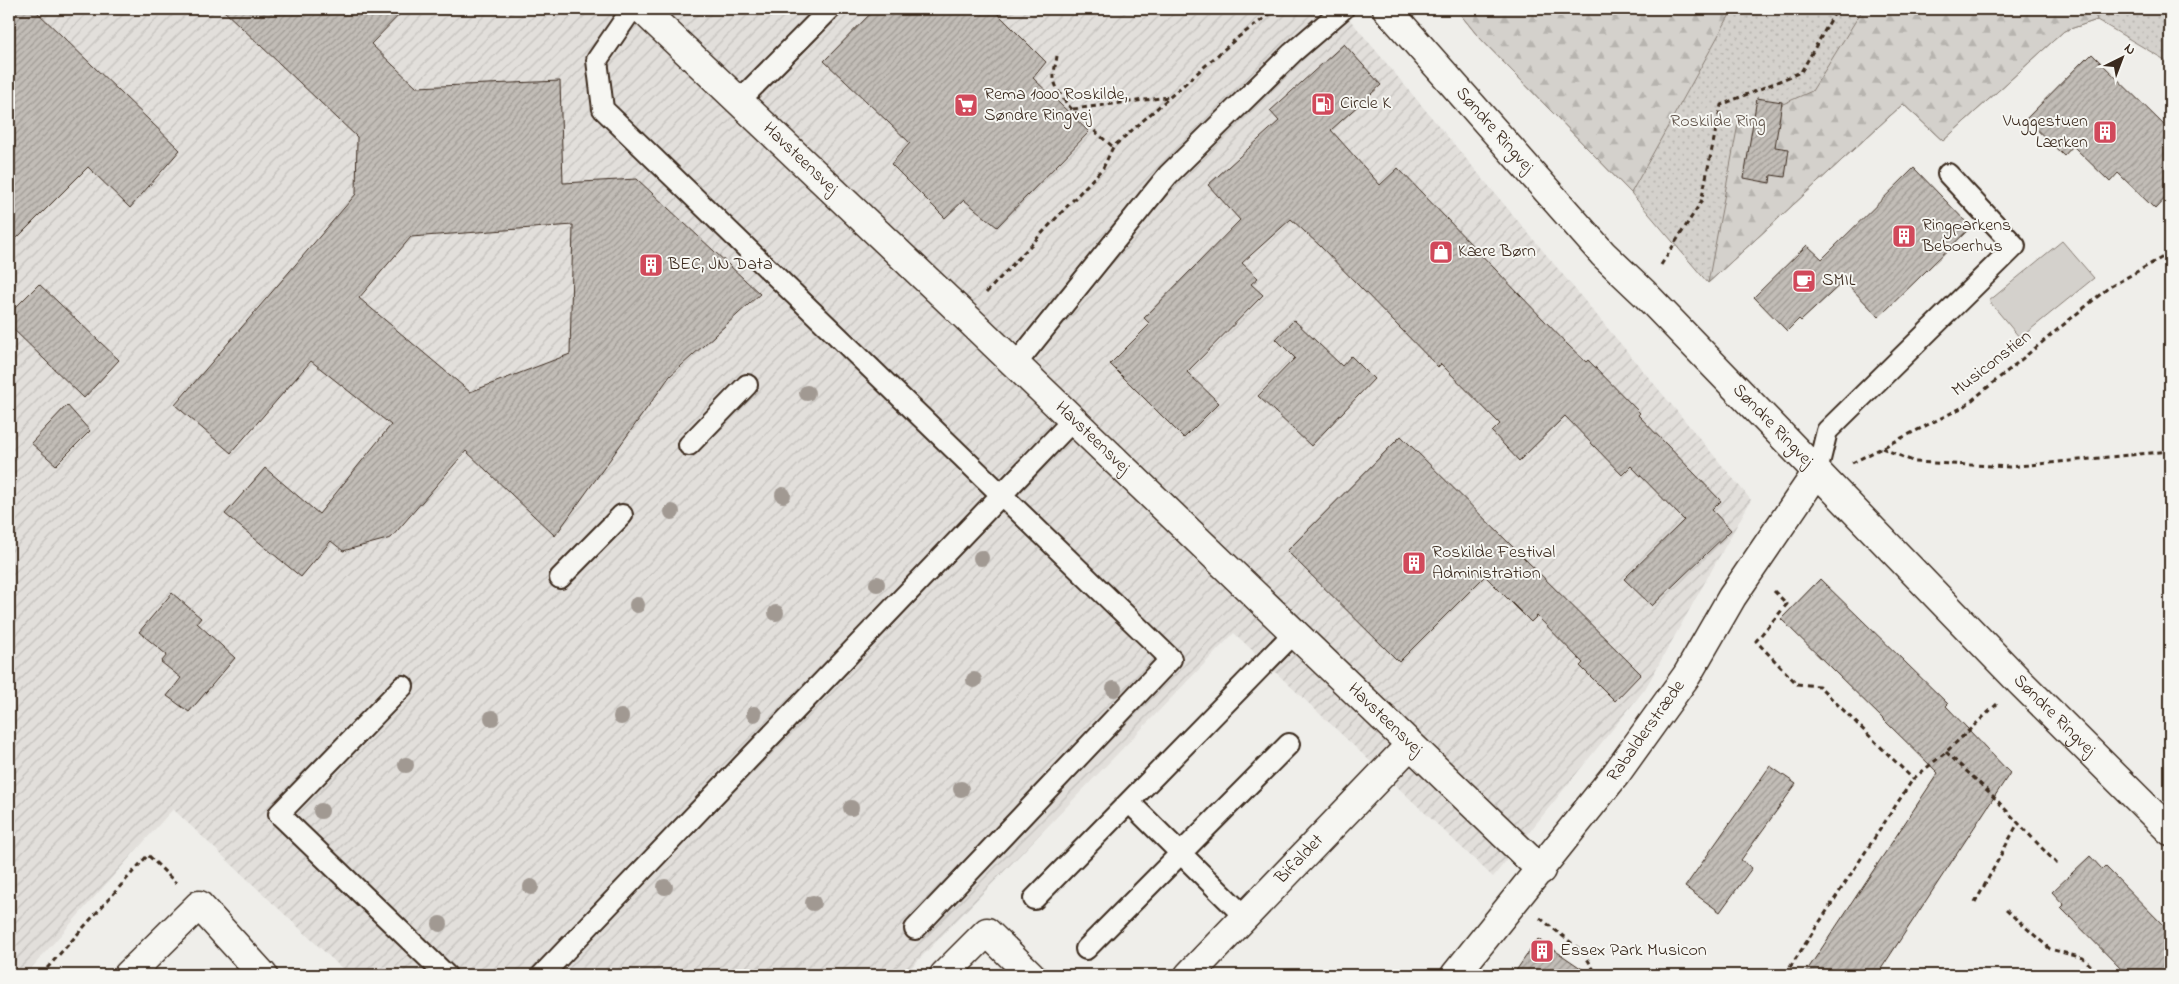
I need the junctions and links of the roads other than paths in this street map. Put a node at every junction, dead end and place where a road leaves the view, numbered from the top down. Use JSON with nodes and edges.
{"nodes":[{"id":1,"x":632,"y":9,"type":"edge"},
{"id":2,"x":642,"y":9,"type":"edge"},
{"id":3,"x":830,"y":9,"type":"edge"},
{"id":4,"x":1343,"y":9,"type":"edge"},
{"id":5,"x":1387,"y":9,"type":"edge"},
{"id":6,"x":740,"y":102,"type":"junction"},
{"id":7,"x":1948,"y":174,"type":"dead end"},
{"id":8,"x":1014,"y":365,"type":"junction"},
{"id":9,"x":747,"y":385,"type":"dead end"},
{"id":10,"x":1072,"y":421,"type":"junction"},
{"id":11,"x":689,"y":446,"type":"dead end"},
{"id":12,"x":1817,"y":472,"type":"junction"},
{"id":13,"x":1002,"y":494,"type":"junction"},
{"id":14,"x":622,"y":515,"type":"dead end"},
{"id":15,"x":560,"y":578,"type":"dead end"},
{"id":16,"x":1295,"y":632,"type":"junction"},
{"id":17,"x":403,"y":686,"type":"dead end"},
{"id":18,"x":1289,"y":744,"type":"dead end"},
{"id":19,"x":1410,"y":745,"type":"junction"},
{"id":20,"x":1129,"y":802,"type":"junction"},
{"id":21,"x":2170,"y":831,"type":"edge"},
{"id":22,"x":1181,"y":854,"type":"junction"},
{"id":23,"x":1541,"y":870,"type":"junction"},
{"id":24,"x":1034,"y":899,"type":"dead end"},
{"id":25,"x":1245,"y":917,"type":"junction"},
{"id":26,"x":915,"y":929,"type":"dead end"},
{"id":27,"x":1086,"y":950,"type":"dead end"},
{"id":28,"x":128,"y":975,"type":"edge"},
{"id":29,"x":263,"y":975,"type":"edge"},
{"id":30,"x":446,"y":975,"type":"edge"},
{"id":31,"x":542,"y":975,"type":"edge"},
{"id":32,"x":944,"y":975,"type":"edge"},
{"id":33,"x":1031,"y":975,"type":"edge"},
{"id":34,"x":1189,"y":975,"type":"edge"},
{"id":35,"x":1455,"y":975,"type":"edge"}],
"edges":[{"from":1,"to":13,"type":"lane"},
{"from":2,"to":6,"type":"street","name":"Havsteensvej"},
{"from":3,"to":6,"type":"lane"},
{"from":4,"to":8,"type":"lane"},
{"from":5,"to":12,"type":"street","name":"Søndre Ringvej"},
{"from":6,"to":8,"type":"street","name":"Havsteensvej"},
{"from":7,"to":12,"type":"lane"},
{"from":8,"to":10,"type":"street","name":"Havsteensvej"},
{"from":9,"to":11,"type":"lane"},
{"from":10,"to":13,"type":"lane"},
{"from":10,"to":16,"type":"street","name":"Havsteensvej"},
{"from":12,"to":21,"type":"street","name":"Søndre Ringvej"},
{"from":12,"to":23,"type":"street","name":"Rabalderstræde"},
{"from":13,"to":26,"type":"lane"},
{"from":13,"to":31,"type":"lane"},
{"from":14,"to":15,"type":"lane"},
{"from":16,"to":19,"type":"street","name":"Havsteensvej"},
{"from":16,"to":20,"type":"lane"},
{"from":17,"to":30,"type":"lane"},
{"from":18,"to":22,"type":"lane"},
{"from":19,"to":23,"type":"street","name":"Havsteensvej"},
{"from":19,"to":25,"type":"street","name":"Bifaldet"},
{"from":20,"to":22,"type":"lane"},
{"from":20,"to":24,"type":"lane"},
{"from":22,"to":25,"type":"lane"},
{"from":22,"to":27,"type":"lane"},
{"from":23,"to":35,"type":"street","name":"Rabalderstræde"},
{"from":25,"to":34,"type":"street","name":"Bifaldet"},
{"from":28,"to":29,"type":"street"},
{"from":32,"to":33,"type":"street"}]}
